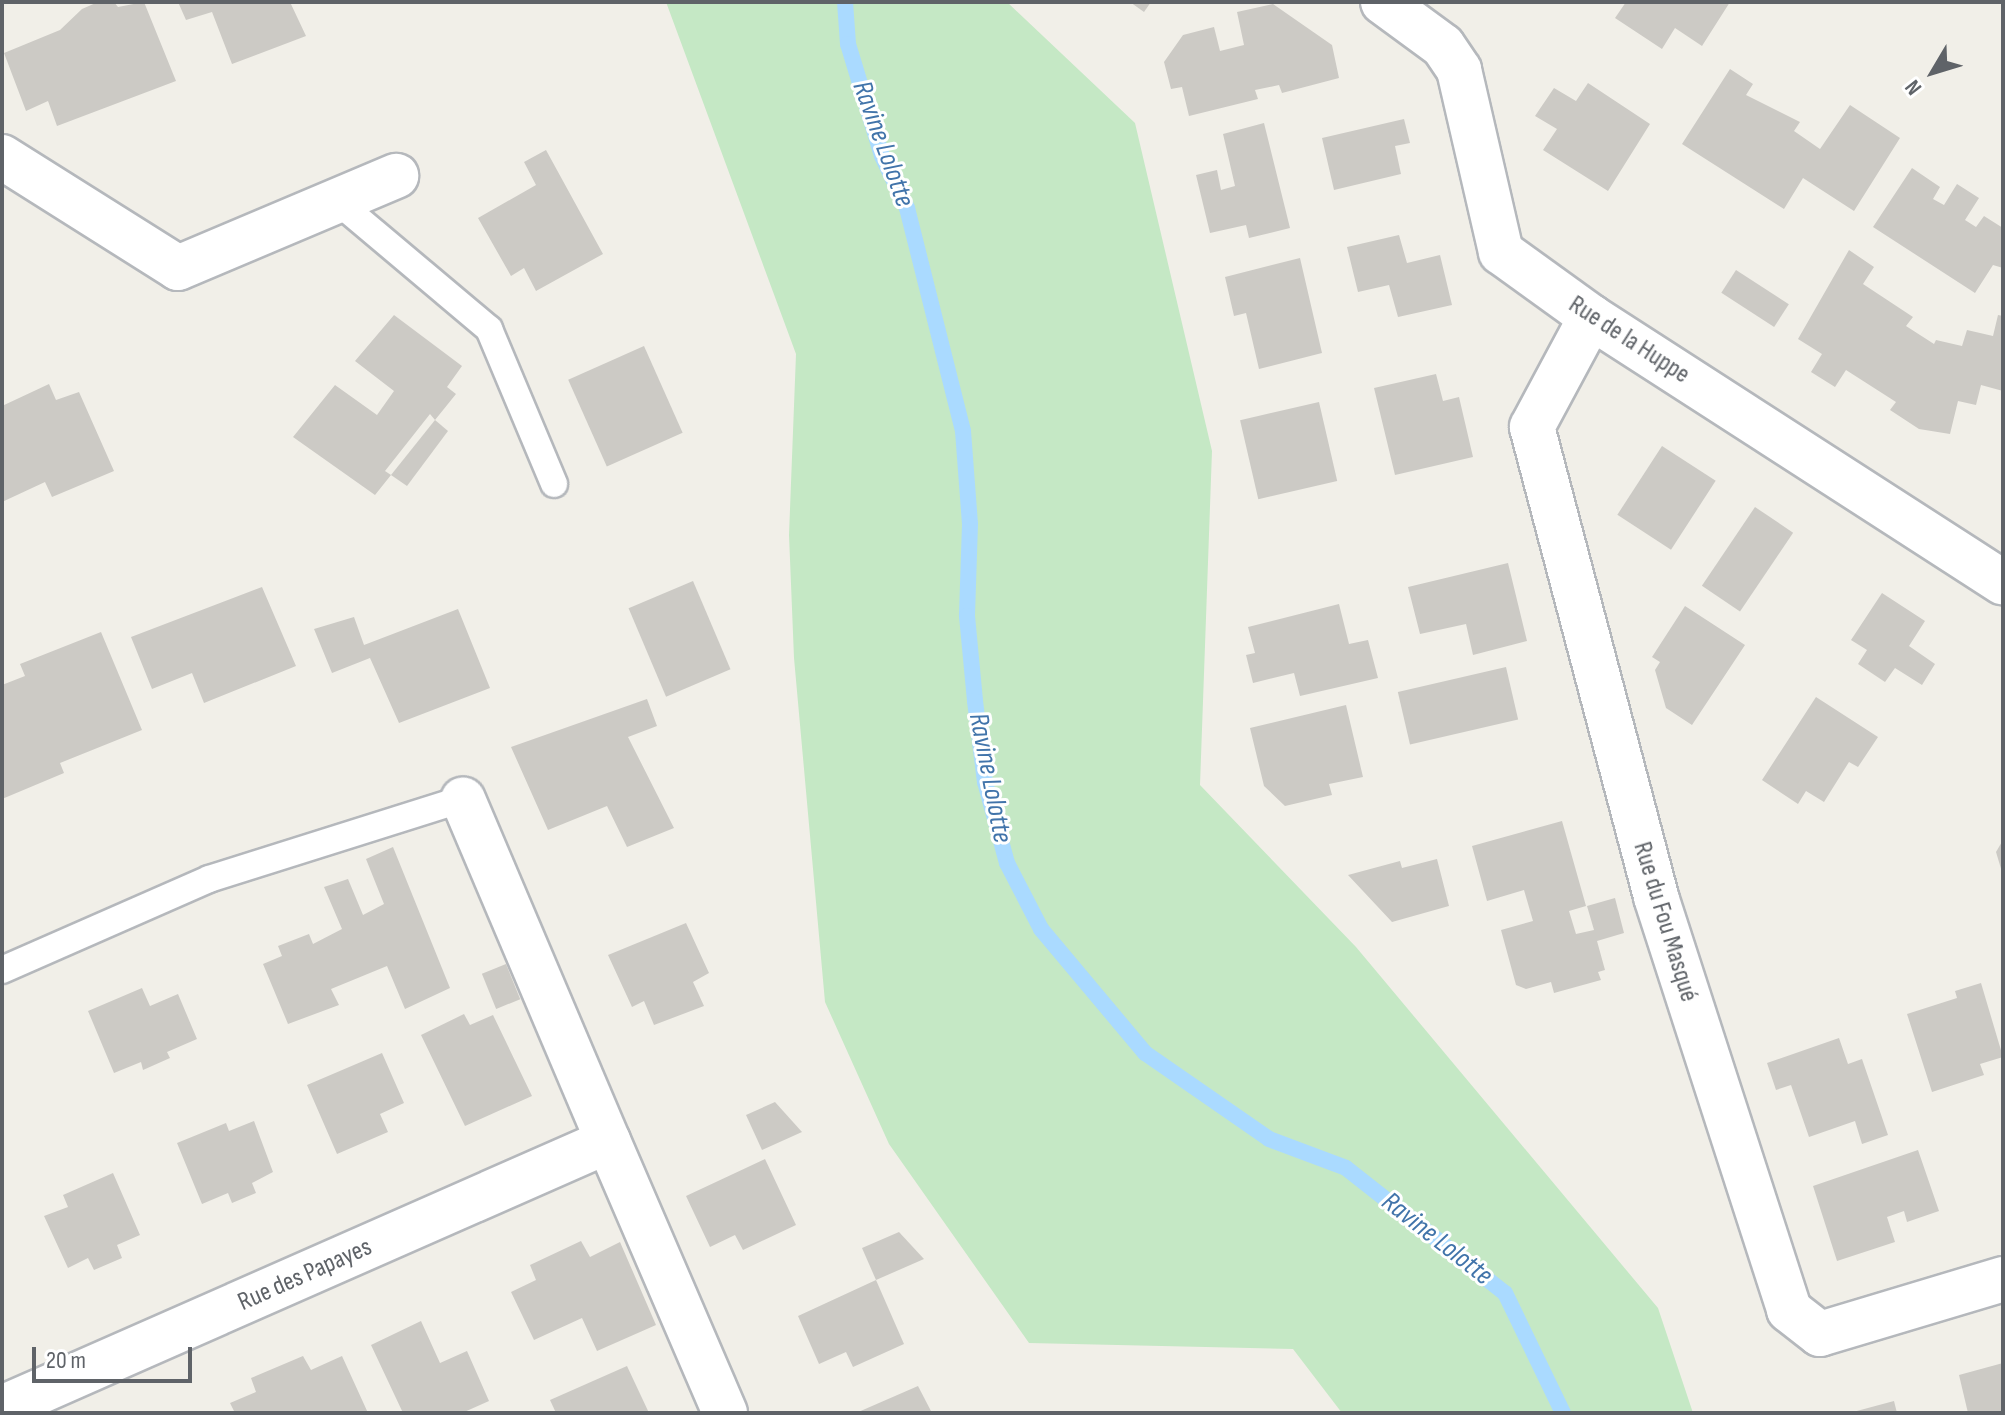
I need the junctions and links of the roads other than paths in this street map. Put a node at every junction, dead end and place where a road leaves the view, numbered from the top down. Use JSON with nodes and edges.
{"nodes":[{"id":1,"x":1383,"y":2,"type":"edge"},
{"id":2,"x":2,"y":157,"type":"edge"},
{"id":3,"x":396,"y":176,"type":"dead end"},
{"id":4,"x":337,"y":201,"type":"junction"},
{"id":5,"x":1591,"y":317,"type":"junction"},
{"id":6,"x":554,"y":484,"type":"dead end"},
{"id":7,"x":2003,"y":583,"type":"edge"},
{"id":8,"x":463,"y":799,"type":"joint"},
{"id":9,"x":2,"y":970,"type":"edge"},
{"id":10,"x":608,"y":1141,"type":"junction"},
{"id":11,"x":2003,"y":1279,"type":"edge"},
{"id":12,"x":2,"y":1408,"type":"edge"},
{"id":13,"x":725,"y":1413,"type":"edge"}],
"edges":[{"from":1,"to":5,"type":"street","name":"Rue de la Huppe"},
{"from":2,"to":4,"type":"street"},
{"from":3,"to":4,"type":"street"},
{"from":4,"to":6,"type":"lane"},
{"from":5,"to":7,"type":"street","name":"Rue de la Huppe"},
{"from":5,"to":11,"type":"street","name":"Rue du Fou Masqué"},
{"from":8,"to":9,"type":"lane"},
{"from":8,"to":10,"type":"street"},
{"from":10,"to":12,"type":"street","name":"Rue des Papayes"},
{"from":10,"to":13,"type":"street"}]}
